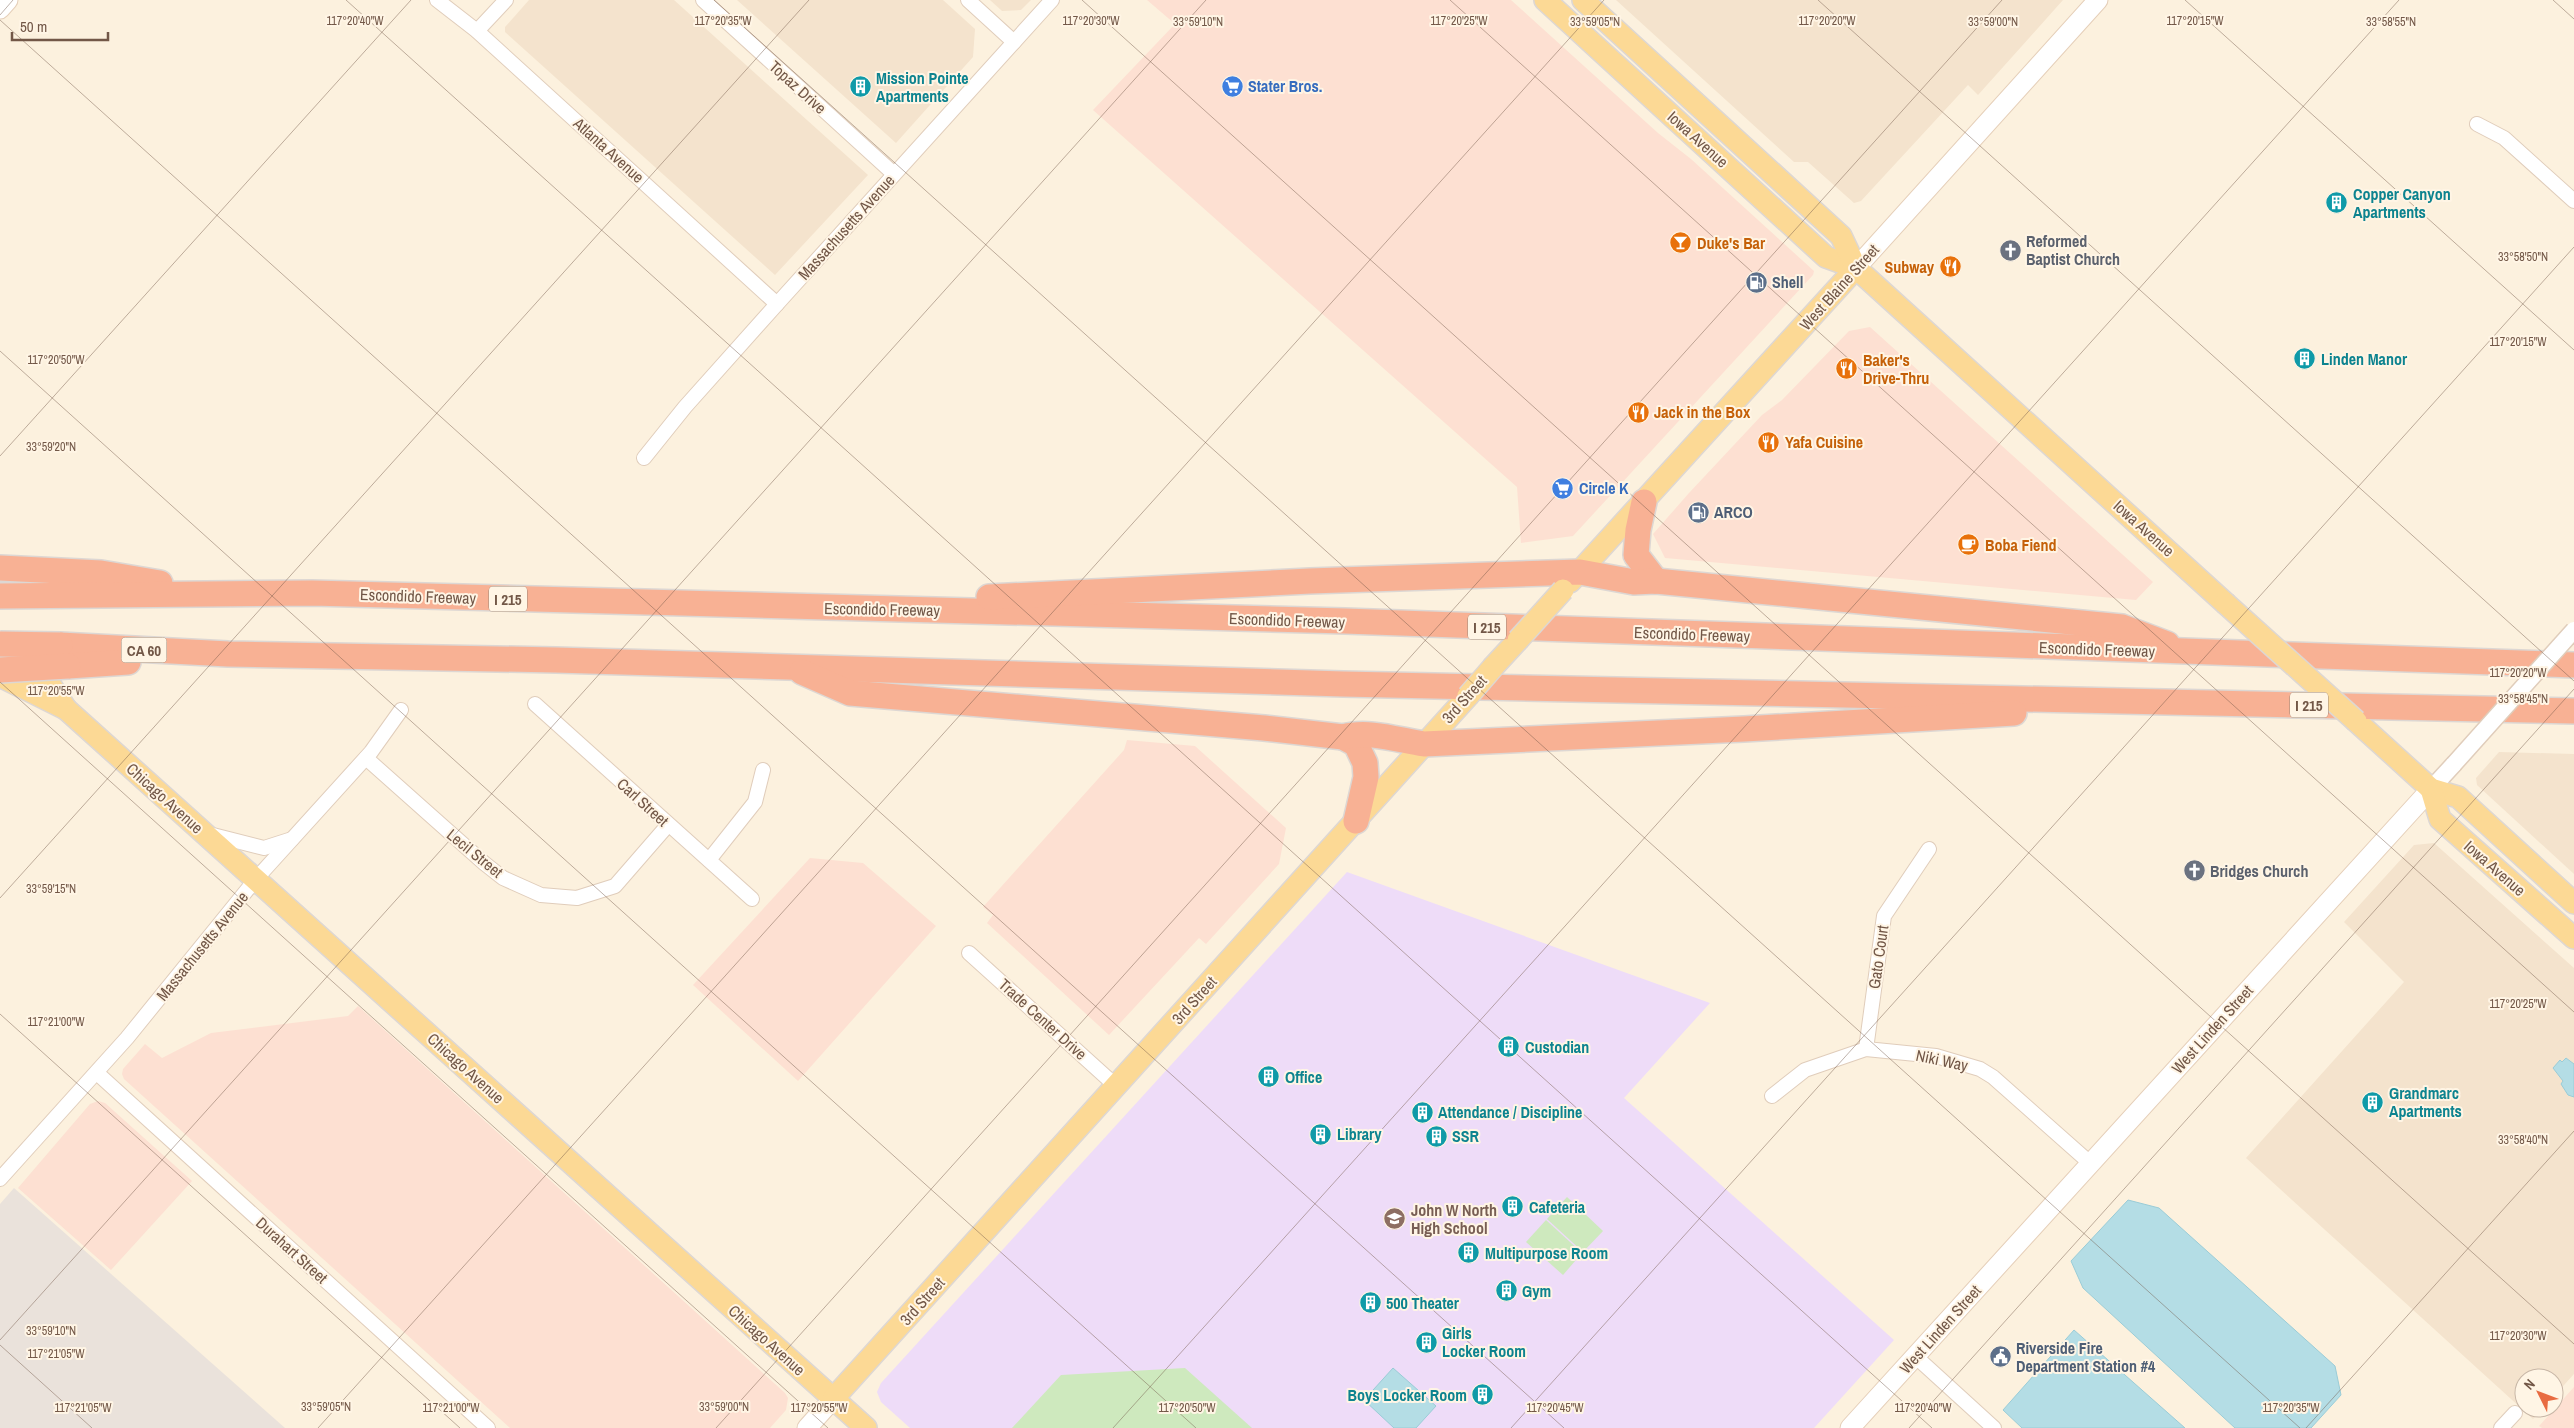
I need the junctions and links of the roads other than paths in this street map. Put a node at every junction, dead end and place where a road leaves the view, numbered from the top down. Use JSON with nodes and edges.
{"nodes":[{"id":1,"x":8,"y":0,"type":"edge"},
{"id":2,"x":438,"y":0,"type":"edge"},
{"id":3,"x":506,"y":0,"type":"edge"},
{"id":4,"x":703,"y":0,"type":"edge"},
{"id":5,"x":968,"y":0,"type":"edge"},
{"id":6,"x":1052,"y":0,"type":"edge"},
{"id":7,"x":1545,"y":0,"type":"edge"},
{"id":8,"x":1583,"y":0,"type":"edge"},
{"id":9,"x":2098,"y":0,"type":"edge"},
{"id":10,"x":0,"y":9,"type":"edge"},
{"id":11,"x":478,"y":31,"type":"junction"},
{"id":12,"x":1014,"y":42,"type":"junction"},
{"id":13,"x":2477,"y":124,"type":"dead end"},
{"id":14,"x":894,"y":174,"type":"junction"},
{"id":15,"x":2574,"y":201,"type":"edge"},
{"id":16,"x":1856,"y":268,"type":"junction"},
{"id":17,"x":777,"y":304,"type":"junction"},
{"id":18,"x":644,"y":458,"type":"dead end"},
{"id":19,"x":1644,"y":502,"type":"junction"},
{"id":20,"x":0,"y":568,"type":"edge"},
{"id":21,"x":1580,"y":572,"type":"junction"},
{"id":22,"x":1656,"y":581,"type":"junction"},
{"id":23,"x":232,"y":594,"type":"junction"},
{"id":24,"x":0,"y":596,"type":"edge"},
{"id":25,"x":785,"y":607,"type":"junction"},
{"id":26,"x":2574,"y":630,"type":"edge"},
{"id":27,"x":0,"y":633,"type":"edge"},
{"id":28,"x":0,"y":644,"type":"edge"},
{"id":29,"x":2188,"y":652,"type":"junction"},
{"id":30,"x":228,"y":654,"type":"joint"},
{"id":31,"x":64,"y":656,"type":"junction"},
{"id":32,"x":2574,"y":665,"type":"edge"},
{"id":33,"x":791,"y":667,"type":"junction"},
{"id":34,"x":0,"y":671,"type":"edge"},
{"id":35,"x":2181,"y":702,"type":"junction"},
{"id":36,"x":535,"y":704,"type":"dead end"},
{"id":37,"x":66,"y":709,"type":"junction"},
{"id":38,"x":401,"y":710,"type":"dead end"},
{"id":39,"x":2574,"y":711,"type":"edge"},
{"id":40,"x":1431,"y":736,"type":"junction"},
{"id":41,"x":1343,"y":738,"type":"junction"},
{"id":42,"x":366,"y":758,"type":"junction"},
{"id":43,"x":763,"y":770,"type":"dead end"},
{"id":44,"x":2431,"y":789,"type":"junction"},
{"id":45,"x":1356,"y":821,"type":"junction"},
{"id":46,"x":668,"y":825,"type":"junction"},
{"id":47,"x":203,"y":832,"type":"junction"},
{"id":48,"x":293,"y":839,"type":"junction"},
{"id":49,"x":1929,"y":849,"type":"dead end"},
{"id":50,"x":709,"y":860,"type":"junction"},
{"id":51,"x":256,"y":879,"type":"junction"},
{"id":52,"x":752,"y":899,"type":"dead end"},
{"id":53,"x":2574,"y":902,"type":"edge"},
{"id":54,"x":2574,"y":938,"type":"edge"},
{"id":55,"x":969,"y":952,"type":"dead end"},
{"id":56,"x":1866,"y":1049,"type":"junction"},
{"id":57,"x":97,"y":1073,"type":"junction"},
{"id":58,"x":1116,"y":1086,"type":"junction"},
{"id":59,"x":1772,"y":1096,"type":"dead end"},
{"id":60,"x":2090,"y":1163,"type":"junction"},
{"id":61,"x":2,"y":1172,"type":"edge"},
{"id":62,"x":1915,"y":1356,"type":"junction"},
{"id":63,"x":833,"y":1399,"type":"junction"},
{"id":64,"x":2514,"y":1414,"type":"edge"},
{"id":65,"x":488,"y":1428,"type":"edge"},
{"id":66,"x":807,"y":1428,"type":"edge"},
{"id":67,"x":866,"y":1428,"type":"edge"},
{"id":68,"x":1850,"y":1428,"type":"edge"},
{"id":69,"x":1994,"y":1428,"type":"edge"},
{"id":70,"x":2502,"y":1428,"type":"edge"}],
"edges":[{"from":1,"to":10,"type":"main road"},
{"from":2,"to":11,"type":"street","name":"Atlanta Avenue"},
{"from":3,"to":11,"type":"street"},
{"from":4,"to":14,"type":"street","name":"Topaz Drive"},
{"from":5,"to":12,"type":"street"},
{"from":6,"to":12,"type":"street","name":"Massachusetts Avenue"},
{"from":7,"to":16,"type":"main road","name":"Iowa Avenue"},
{"from":8,"to":16,"type":"main road","name":"Iowa Avenue"},
{"from":9,"to":16,"type":"main road","name":"West Blaine Street"},
{"from":11,"to":17,"type":"street","name":"Atlanta Avenue"},
{"from":12,"to":14,"type":"street","name":"Massachusetts Avenue"},
{"from":13,"to":15,"type":"street"},
{"from":14,"to":17,"type":"street","name":"Massachusetts Avenue"},
{"from":16,"to":19,"type":"main road","name":"West Blaine Street"},
{"from":16,"to":44,"type":"main road","name":"Iowa Avenue","bridge":true},
{"from":17,"to":18,"type":"street","name":"Massachusetts Avenue"},
{"from":19,"to":21,"type":"main road","name":"West Blaine Street"},
{"from":19,"to":22,"type":"highway"},
{"from":20,"to":23,"type":"highway"},
{"from":21,"to":22,"type":"highway"},
{"from":21,"to":25,"type":"highway"},
{"from":21,"to":40,"type":"main road","name":"3rd Street","bridge":true},
{"from":22,"to":29,"type":"highway"},
{"from":23,"to":24,"type":"highway","name":"Escondido Freeway","number":"I 215"},
{"from":23,"to":25,"type":"highway","name":"Escondido Freeway","number":"I 215"},
{"from":25,"to":29,"type":"highway","name":"Escondido Freeway","number":"I 215"},
{"from":26,"to":44,"type":"street","name":"West Linden Street","bridge":true},
{"from":27,"to":37,"type":"main road","name":"Chicago Avenue"},
{"from":28,"to":31,"type":"highway","number":"CA 60","bridge":true},
{"from":29,"to":32,"type":"highway","name":"Escondido Freeway","number":"I 215"},
{"from":30,"to":31,"type":"highway","number":"CA 60"},
{"from":30,"to":33,"type":"highway","number":"I 215"},
{"from":31,"to":34,"type":"highway","bridge":true},
{"from":33,"to":35,"type":"highway","number":"I 215"},
{"from":33,"to":41,"type":"highway"},
{"from":34,"to":37,"type":"main road","name":"Chicago Avenue"},
{"from":35,"to":39,"type":"highway","number":"I 215"},
{"from":35,"to":40,"type":"highway"},
{"from":36,"to":46,"type":"street","name":"Carl Street"},
{"from":37,"to":47,"type":"main road","name":"Chicago Avenue"},
{"from":38,"to":42,"type":"street","name":"Massachusetts Avenue"},
{"from":40,"to":41,"type":"highway"},
{"from":40,"to":45,"type":"main road","name":"3rd Street"},
{"from":41,"to":45,"type":"highway"},
{"from":42,"to":46,"type":"street","name":"Lecil Street"},
{"from":42,"to":48,"type":"street","name":"Massachusetts Avenue"},
{"from":43,"to":50,"type":"street"},
{"from":44,"to":53,"type":"main road","name":"Iowa Avenue"},
{"from":44,"to":54,"type":"main road","name":"Iowa Avenue"},
{"from":44,"to":60,"type":"main road","name":"West Linden Street"},
{"from":45,"to":58,"type":"main road","name":"3rd Street"},
{"from":46,"to":50,"type":"street","name":"Carl Street"},
{"from":47,"to":48,"type":"street"},
{"from":47,"to":51,"type":"main road","name":"Chicago Avenue"},
{"from":48,"to":51,"type":"street","name":"Massachusetts Avenue"},
{"from":49,"to":56,"type":"street","name":"Gato Court"},
{"from":50,"to":52,"type":"street","name":"Carl Street"},
{"from":51,"to":57,"type":"street","name":"Massachusetts Avenue"},
{"from":51,"to":63,"type":"main road","name":"Chicago Avenue"},
{"from":55,"to":58,"type":"street","name":"Trade Center Drive"},
{"from":56,"to":59,"type":"street","name":"Niki Way"},
{"from":56,"to":60,"type":"street","name":"Niki Way"},
{"from":57,"to":61,"type":"street","name":"Massachusetts Avenue"},
{"from":57,"to":65,"type":"street","name":"Durahart Street"},
{"from":58,"to":63,"type":"main road","name":"3rd Street"},
{"from":60,"to":62,"type":"main road","name":"West Linden Street"},
{"from":62,"to":68,"type":"main road","name":"West Linden Street"},
{"from":62,"to":69,"type":"street"},
{"from":63,"to":66,"type":"main road","name":"3rd Street"},
{"from":63,"to":67,"type":"main road","name":"Chicago Avenue"},
{"from":64,"to":70,"type":"street"}]}
